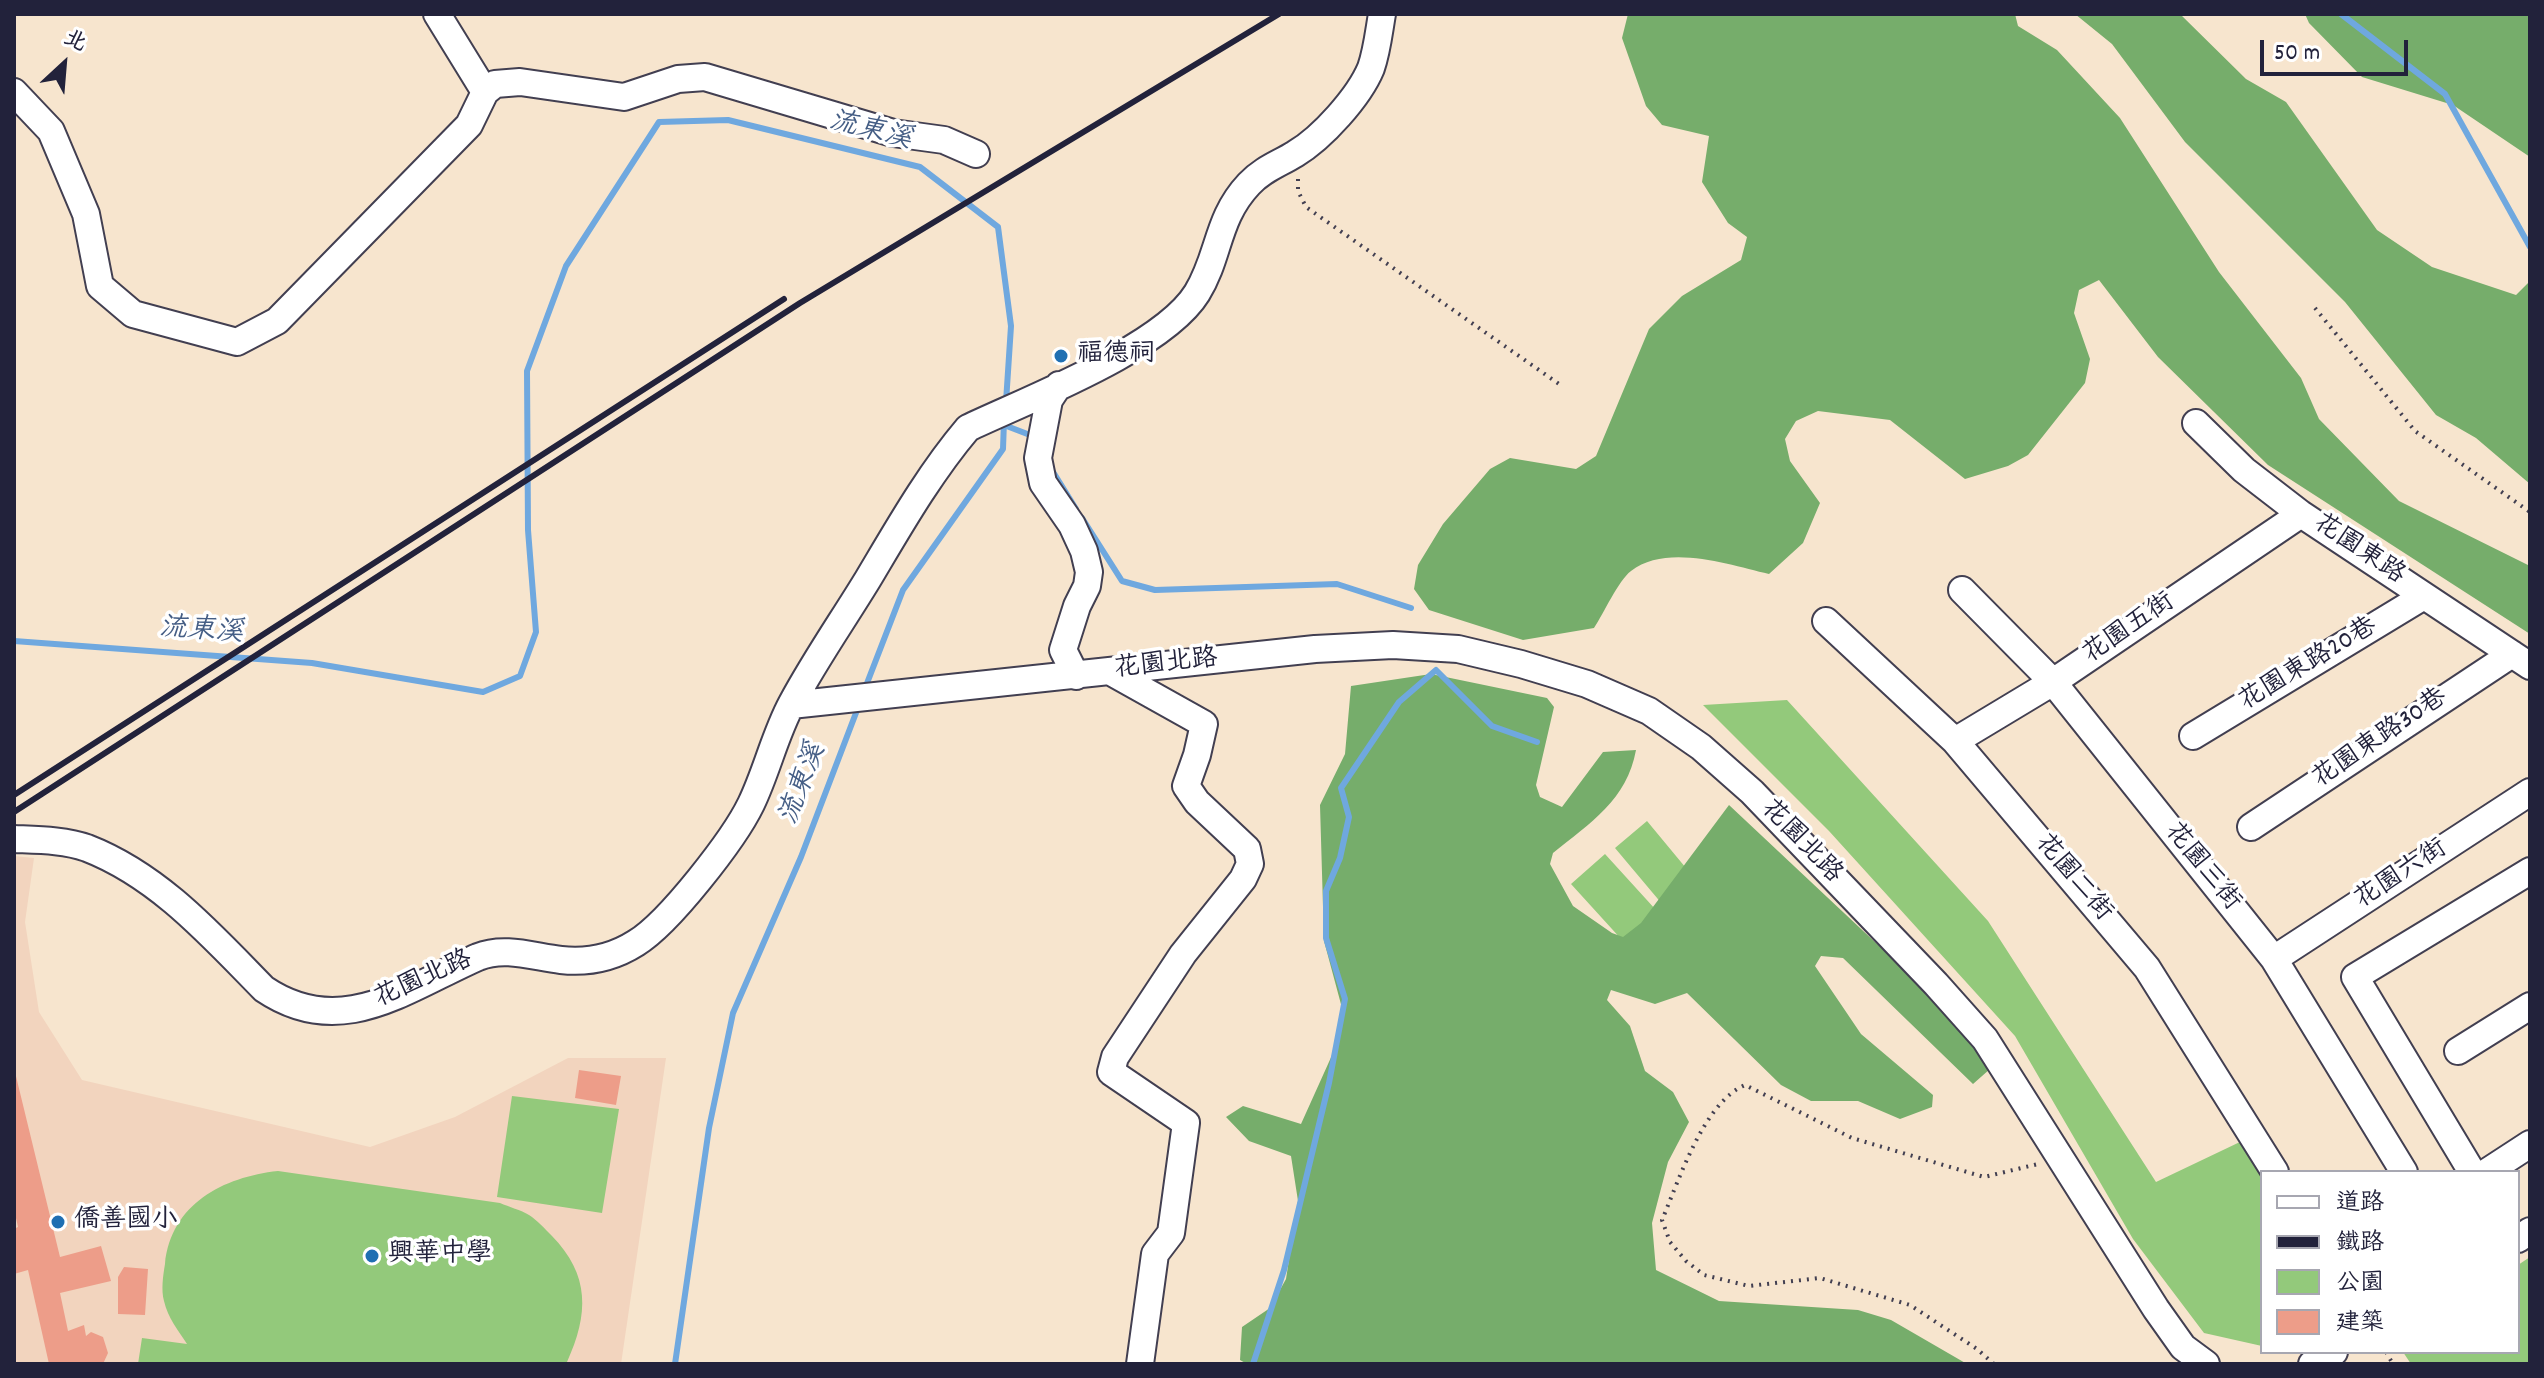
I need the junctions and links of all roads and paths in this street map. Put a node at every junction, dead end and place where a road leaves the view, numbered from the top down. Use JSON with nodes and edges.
{"nodes":[{"id":1,"x":437,"y":14,"type":"edge"},
{"id":2,"x":1382,"y":14,"type":"edge"},
{"id":3,"x":14,"y":92,"type":"edge"},
{"id":4,"x":485,"y":92,"type":"junction"},
{"id":5,"x":1297,"y":153,"type":"junction"},
{"id":6,"x":976,"y":154,"type":"dead end"},
{"id":7,"x":2315,"y":308,"type":"dead end"},
{"id":8,"x":1559,"y":384,"type":"dead end"},
{"id":9,"x":1056,"y":386,"type":"junction"},
{"id":10,"x":2196,"y":423,"type":"dead end"},
{"id":11,"x":2530,"y":512,"type":"edge"},
{"id":12,"x":2301,"y":514,"type":"junction"},
{"id":13,"x":1962,"y":590,"type":"dead end"},
{"id":14,"x":2424,"y":596,"type":"junction"},
{"id":15,"x":1826,"y":621,"type":"dead end"},
{"id":16,"x":2521,"y":660,"type":"edge"},
{"id":17,"x":1111,"y":672,"type":"junction"},
{"id":18,"x":1076,"y":676,"type":"junction"},
{"id":19,"x":2053,"y":682,"type":"junction"},
{"id":20,"x":792,"y":705,"type":"junction"},
{"id":21,"x":2193,"y":736,"type":"dead end"},
{"id":22,"x":1955,"y":741,"type":"junction"},
{"id":23,"x":2530,"y":792,"type":"edge"},
{"id":24,"x":2251,"y":827,"type":"dead end"},
{"id":25,"x":14,"y":839,"type":"edge"},
{"id":26,"x":2530,"y":871,"type":"edge"},
{"id":27,"x":2274,"y":959,"type":"junction"},
{"id":28,"x":2530,"y":1006,"type":"edge"},
{"id":29,"x":2458,"y":1051,"type":"dead end"},
{"id":30,"x":2530,"y":1144,"type":"edge"},
{"id":31,"x":2060,"y":1159,"type":"junction"},
{"id":32,"x":2274,"y":1170,"type":"edge"},
{"id":33,"x":2403,"y":1170,"type":"edge"},
{"id":34,"x":2471,"y":1170,"type":"edge"},
{"id":35,"x":2490,"y":1170,"type":"edge"},
{"id":36,"x":2330,"y":1354,"type":"edge"},
{"id":37,"x":1140,"y":1364,"type":"edge"},
{"id":38,"x":1994,"y":1364,"type":"edge"},
{"id":39,"x":2206,"y":1364,"type":"edge"},
{"id":40,"x":2312,"y":1364,"type":"edge"}],
"edges":[{"from":1,"to":4,"type":"street"},
{"from":2,"to":5,"type":"street"},
{"from":3,"to":4,"type":"street"},
{"from":4,"to":6,"type":"street"},
{"from":5,"to":8,"type":"path"},
{"from":5,"to":9,"type":"street"},
{"from":7,"to":11,"type":"path"},
{"from":9,"to":18,"type":"street"},
{"from":9,"to":20,"type":"street"},
{"from":10,"to":12,"type":"street","name":"花園東路"},
{"from":12,"to":14,"type":"street","name":"花園東路"},
{"from":12,"to":19,"type":"street","name":"花園五街"},
{"from":13,"to":19,"type":"street","name":"花園三街"},
{"from":14,"to":16,"type":"street","name":"花園東路"},
{"from":14,"to":21,"type":"street","name":"花園東路20巷"},
{"from":15,"to":22,"type":"street","name":"花園二街"},
{"from":16,"to":24,"type":"street","name":"花園東路30巷"},
{"from":17,"to":18,"type":"street","name":"花園北路"},
{"from":17,"to":31,"type":"street","name":"花園北路"},
{"from":17,"to":37,"type":"street"},
{"from":18,"to":20,"type":"street","name":"花園北路"},
{"from":19,"to":22,"type":"street","name":"花園五街"},
{"from":19,"to":27,"type":"street","name":"花園三街"},
{"from":20,"to":25,"type":"street","name":"花園北路"},
{"from":22,"to":32,"type":"street","name":"花園二街"},
{"from":23,"to":27,"type":"street","name":"花園六街"},
{"from":26,"to":34,"type":"street"},
{"from":27,"to":33,"type":"street","name":"花園三街"},
{"from":28,"to":29,"type":"street"},
{"from":30,"to":35,"type":"street"},
{"from":31,"to":38,"type":"path"},
{"from":31,"to":39,"type":"street","name":"花園北路"},
{"from":36,"to":40,"type":"street"}]}
